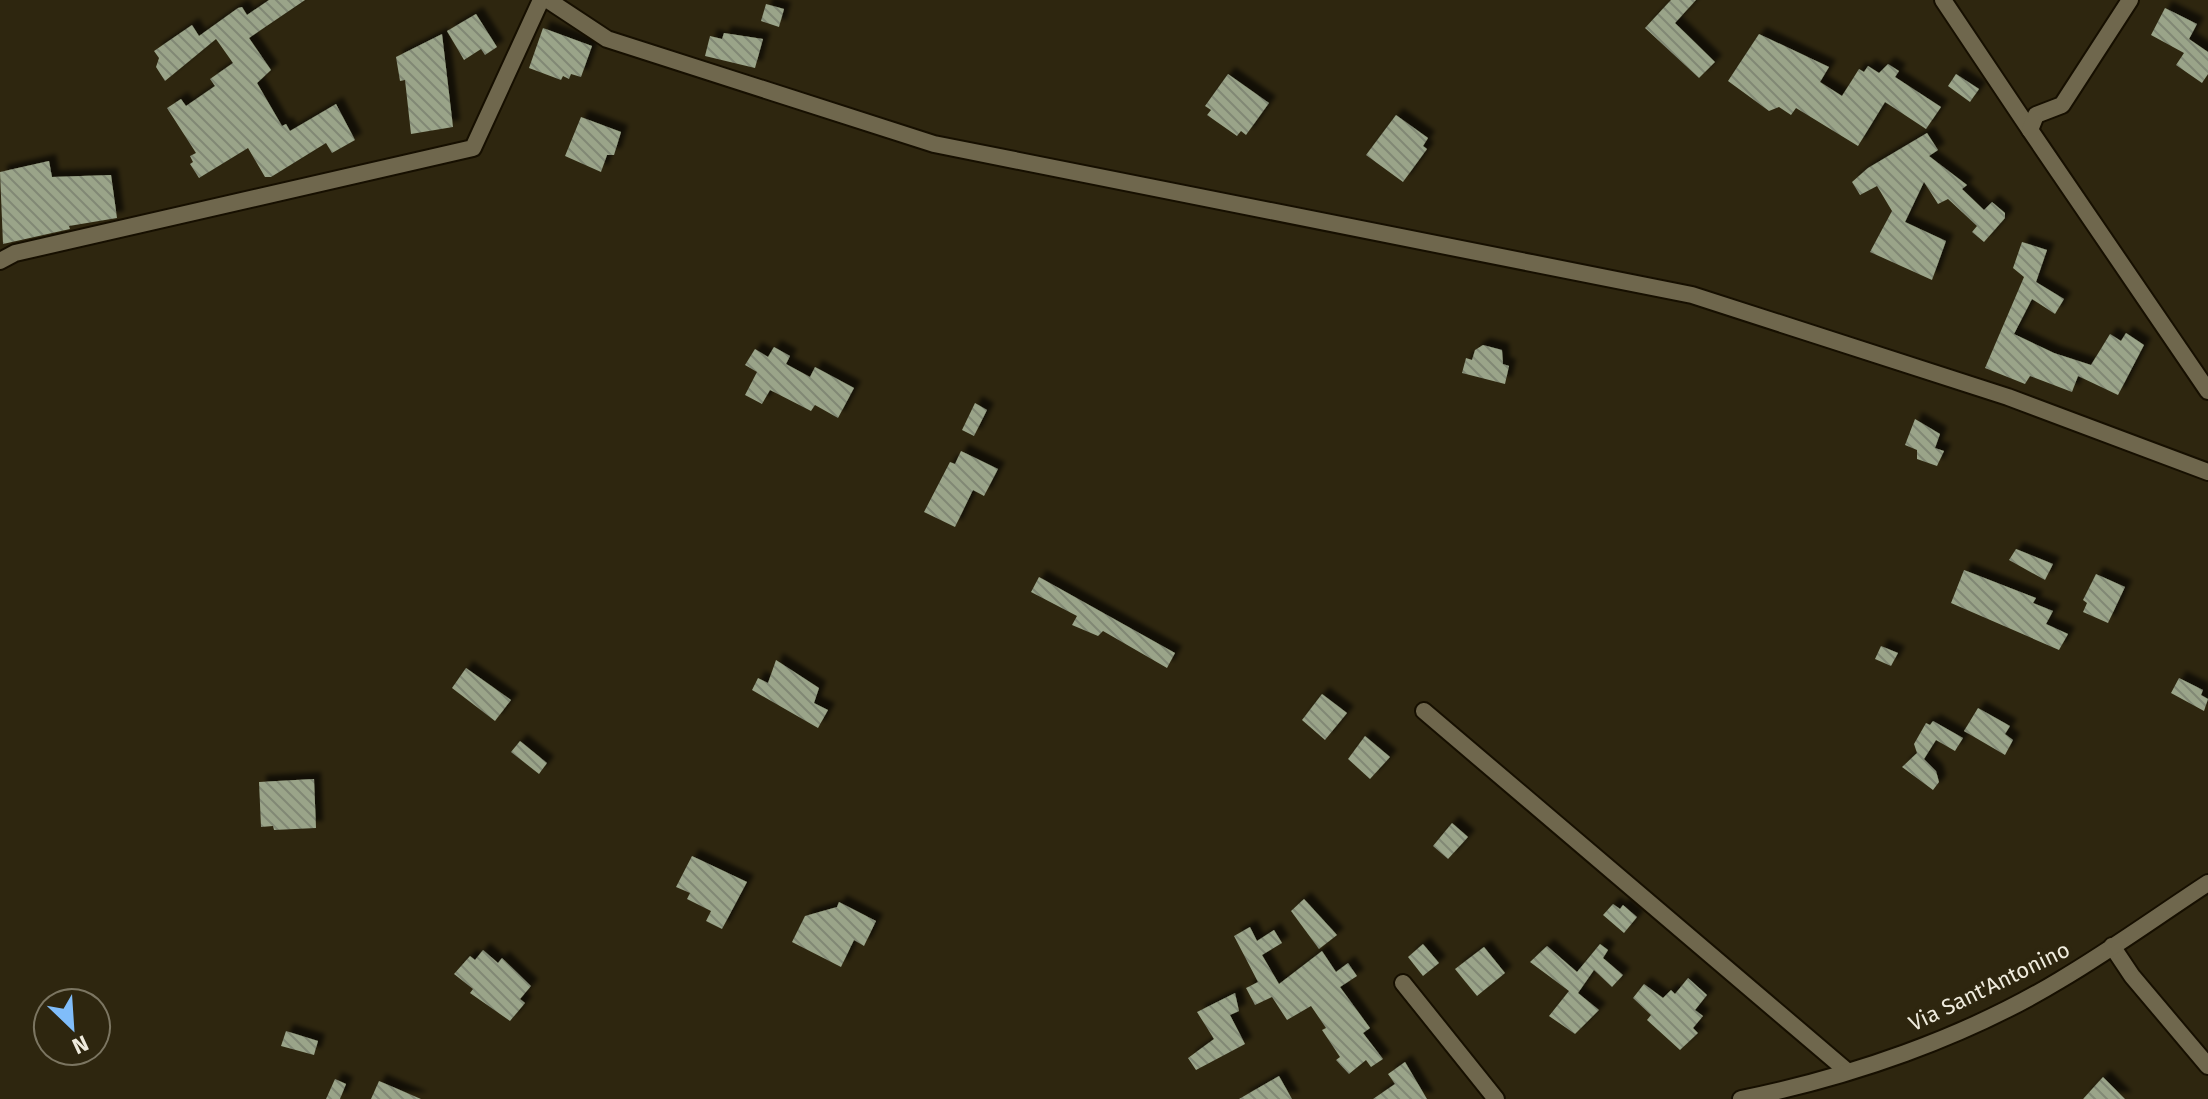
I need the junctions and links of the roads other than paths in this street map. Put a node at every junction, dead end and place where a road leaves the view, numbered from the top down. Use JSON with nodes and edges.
{"nodes":[{"id":1,"x":541,"y":0,"type":"edge"},
{"id":2,"x":548,"y":0,"type":"edge"},
{"id":3,"x":1943,"y":0,"type":"edge"},
{"id":4,"x":2130,"y":0,"type":"edge"},
{"id":5,"x":2030,"y":130,"type":"junction"},
{"id":6,"x":0,"y":261,"type":"edge"},
{"id":7,"x":2208,"y":391,"type":"edge"},
{"id":8,"x":2208,"y":472,"type":"edge"},
{"id":9,"x":1424,"y":711,"type":"dead end"},
{"id":10,"x":2208,"y":883,"type":"edge"},
{"id":11,"x":2112,"y":946,"type":"junction"},
{"id":12,"x":1403,"y":983,"type":"dead end"},
{"id":13,"x":2208,"y":1066,"type":"edge"},
{"id":14,"x":1847,"y":1071,"type":"junction"},
{"id":15,"x":1496,"y":1099,"type":"edge"},
{"id":16,"x":1741,"y":1099,"type":"edge"}],
"edges":[{"from":1,"to":6,"type":"street"},
{"from":2,"to":8,"type":"street"},
{"from":3,"to":5,"type":"street"},
{"from":4,"to":5,"type":"street"},
{"from":5,"to":7,"type":"street"},
{"from":9,"to":14,"type":"street"},
{"from":10,"to":11,"type":"street","name":"Via Sant'Antonino"},
{"from":11,"to":13,"type":"street"},
{"from":11,"to":14,"type":"street","name":"Via Sant'Antonino"},
{"from":12,"to":15,"type":"street"},
{"from":14,"to":16,"type":"street","name":"Via Sant'Antonino"}]}
